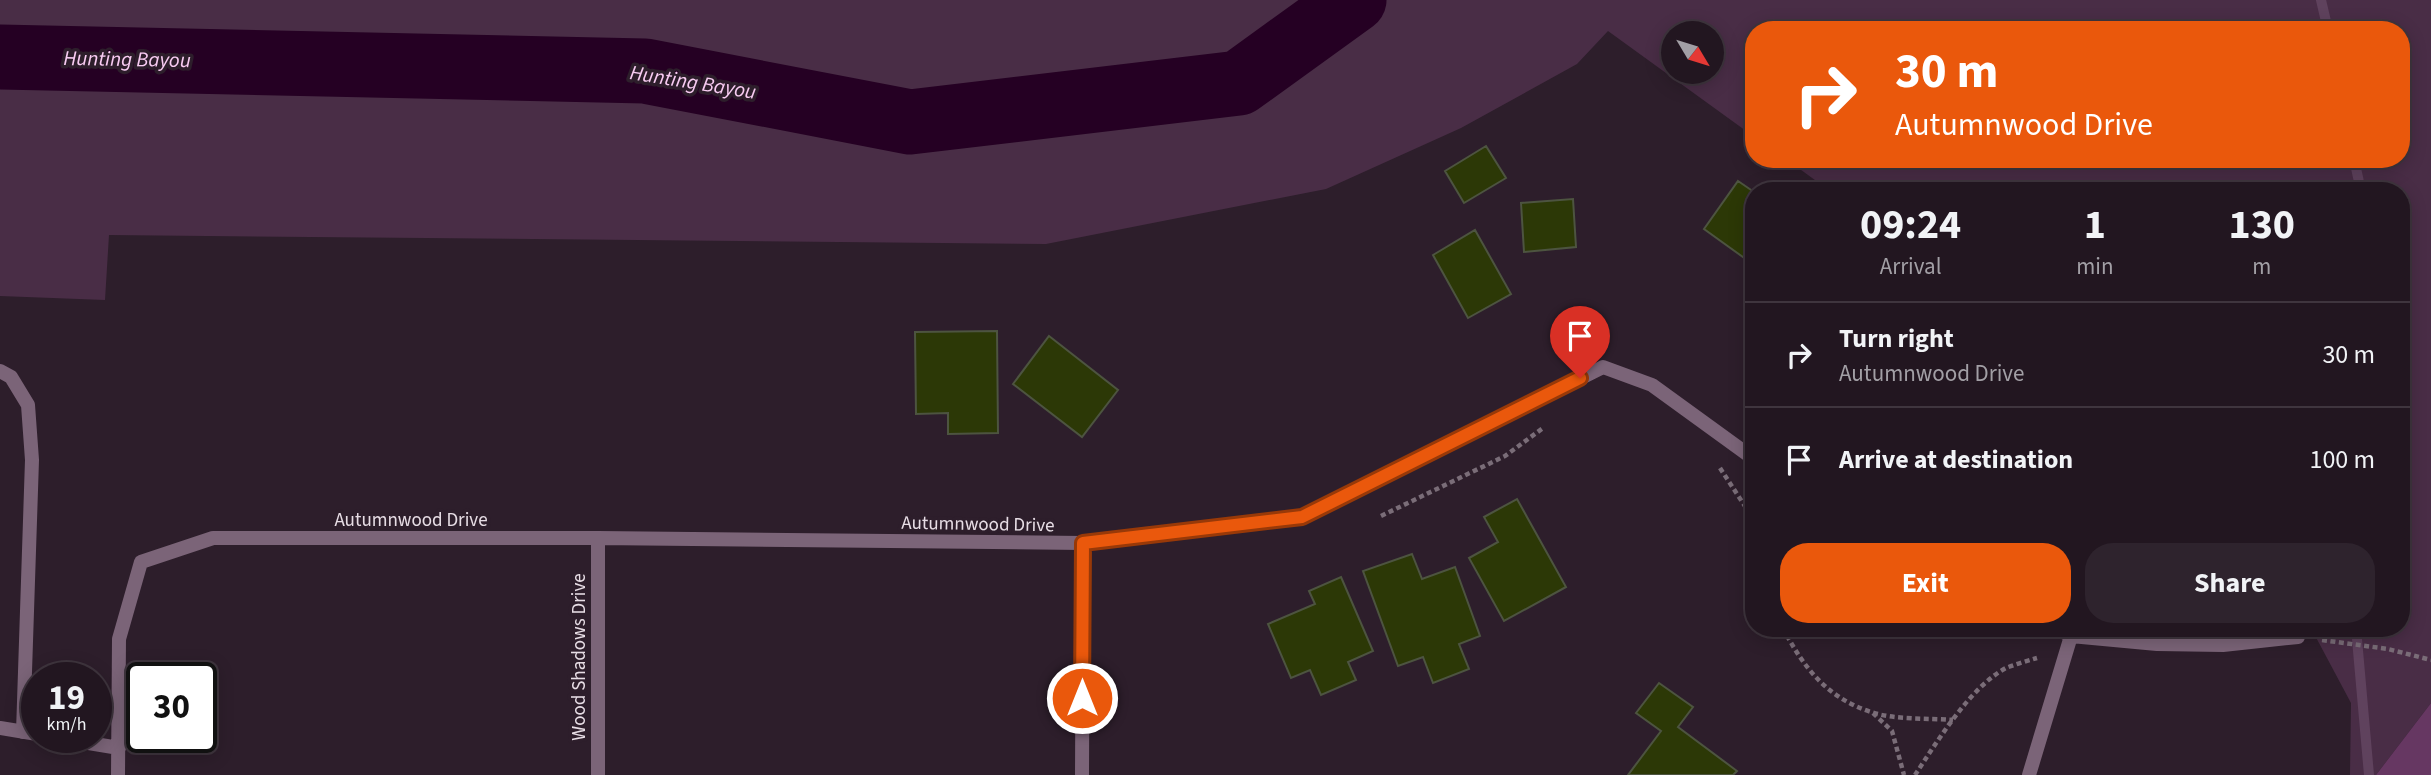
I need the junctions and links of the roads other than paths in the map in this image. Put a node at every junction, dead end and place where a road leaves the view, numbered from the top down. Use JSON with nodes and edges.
{"nodes":[{"id":1,"x":0,"y":371,"type":"edge"},
{"id":2,"x":1745,"y":452,"type":"edge"},
{"id":3,"x":598,"y":538,"type":"junction"},
{"id":4,"x":1083,"y":543,"type":"junction"},
{"id":5,"x":2071,"y":637,"type":"edge"},
{"id":6,"x":2082,"y":637,"type":"edge"},
{"id":7,"x":2298,"y":637,"type":"dead end"},
{"id":8,"x":31,"y":662,"type":"edge"},
{"id":9,"x":0,"y":728,"type":"edge"},
{"id":10,"x":21,"y":732,"type":"edge"},
{"id":11,"x":112,"y":747,"type":"edge"},
{"id":12,"x":118,"y":748,"type":"junction"},
{"id":13,"x":118,"y":775,"type":"edge"},
{"id":14,"x":598,"y":775,"type":"edge"},
{"id":15,"x":1082,"y":775,"type":"edge"},
{"id":16,"x":2029,"y":775,"type":"edge"}],
"edges":[{"from":1,"to":8,"type":"street"},
{"from":2,"to":4,"type":"street","name":"Autumnwood Drive"},
{"from":3,"to":4,"type":"street","name":"Autumnwood Drive"},
{"from":3,"to":12,"type":"street","name":"Autumnwood Drive"},
{"from":3,"to":14,"type":"street","name":"Wood Shadows Drive"},
{"from":4,"to":15,"type":"street"},
{"from":5,"to":16,"type":"street"},
{"from":6,"to":7,"type":"street"},
{"from":9,"to":10,"type":"street"},
{"from":11,"to":12,"type":"street"},
{"from":12,"to":13,"type":"street"}]}
